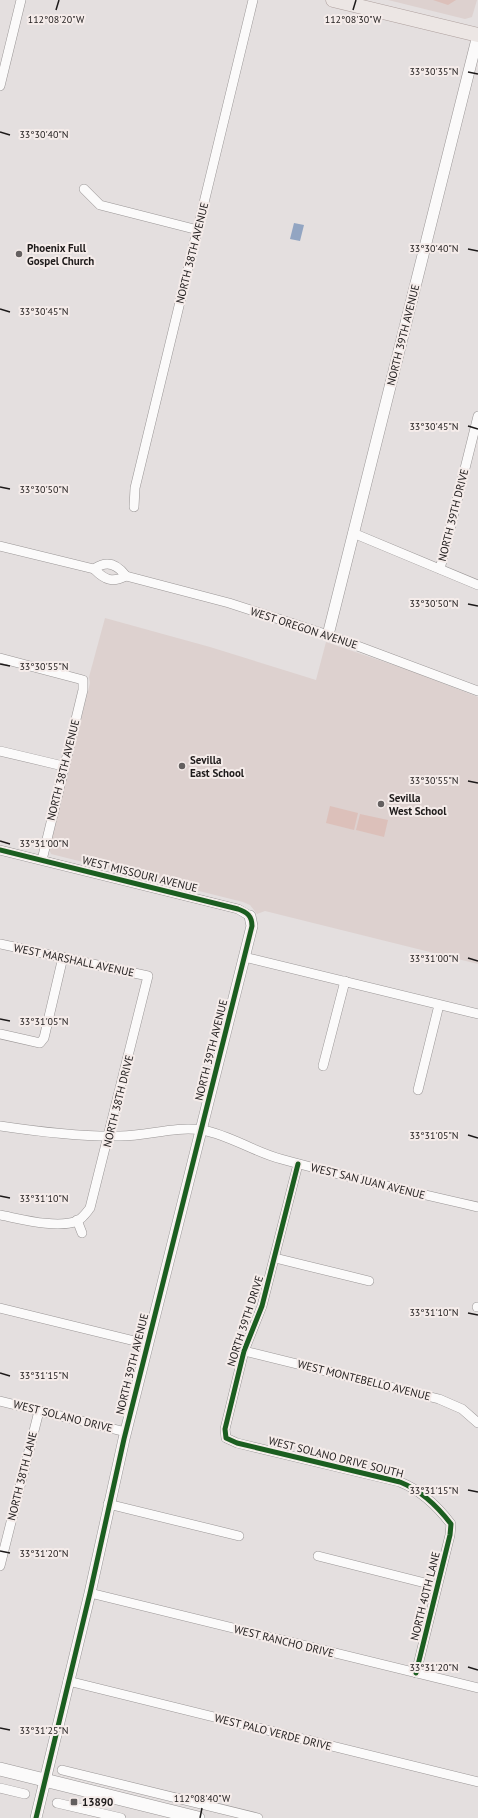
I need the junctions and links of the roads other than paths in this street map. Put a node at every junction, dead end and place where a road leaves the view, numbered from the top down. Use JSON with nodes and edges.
{"nodes":[{"id":1,"x":21,"y":0,"type":"edge"},
{"id":2,"x":253,"y":0,"type":"edge"},
{"id":3,"x":333,"y":0,"type":"edge"},
{"id":4,"x":478,"y":35,"type":"edge"},
{"id":5,"x":0,"y":86,"type":"edge"},
{"id":6,"x":84,"y":189,"type":"dead end"},
{"id":7,"x":198,"y":230,"type":"junction"},
{"id":8,"x":478,"y":416,"type":"edge"},
{"id":9,"x":475,"y":438,"type":"edge"},
{"id":10,"x":134,"y":507,"type":"dead end"},
{"id":11,"x":354,"y":532,"type":"junction"},
{"id":12,"x":0,"y":546,"type":"edge"},
{"id":13,"x":94,"y":569,"type":"junction"},
{"id":14,"x":440,"y":569,"type":"junction"},
{"id":15,"x":126,"y":576,"type":"junction"},
{"id":16,"x":478,"y":585,"type":"edge"},
{"id":17,"x":328,"y":635,"type":"junction"},
{"id":18,"x":0,"y":658,"type":"edge"},
{"id":19,"x":478,"y":691,"type":"edge"},
{"id":20,"x":0,"y":751,"type":"edge"},
{"id":21,"x":63,"y":766,"type":"junction"},
{"id":22,"x":0,"y":850,"type":"edge"},
{"id":23,"x":42,"y":860,"type":"junction"},
{"id":24,"x":250,"y":916,"type":"joint"},
{"id":25,"x":0,"y":944,"type":"edge"},
{"id":26,"x":63,"y":957,"type":"junction"},
{"id":27,"x":244,"y":957,"type":"junction"},
{"id":28,"x":148,"y":976,"type":"joint"},
{"id":29,"x":345,"y":981,"type":"junction"},
{"id":30,"x":439,"y":1005,"type":"junction"},
{"id":31,"x":478,"y":1014,"type":"edge"},
{"id":32,"x":0,"y":1034,"type":"edge"},
{"id":33,"x":324,"y":1066,"type":"dead end"},
{"id":34,"x":418,"y":1090,"type":"dead end"},
{"id":35,"x":0,"y":1126,"type":"edge"},
{"id":36,"x":202,"y":1130,"type":"junction"},
{"id":37,"x":109,"y":1136,"type":"junction"},
{"id":38,"x":298,"y":1164,"type":"junction"},
{"id":39,"x":478,"y":1207,"type":"edge"},
{"id":40,"x":0,"y":1215,"type":"edge"},
{"id":41,"x":77,"y":1220,"type":"junction"},
{"id":42,"x":82,"y":1233,"type":"dead end"},
{"id":43,"x":275,"y":1258,"type":"junction"},
{"id":44,"x":369,"y":1281,"type":"dead end"},
{"id":45,"x":0,"y":1308,"type":"edge"},
{"id":46,"x":147,"y":1344,"type":"junction"},
{"id":47,"x":244,"y":1351,"type":"junction"},
{"id":48,"x":0,"y":1401,"type":"edge"},
{"id":49,"x":39,"y":1411,"type":"junction"},
{"id":50,"x":478,"y":1423,"type":"edge"},
{"id":51,"x":126,"y":1432,"type":"junction"},
{"id":52,"x":226,"y":1438,"type":"joint"},
{"id":53,"x":108,"y":1504,"type":"junction"},
{"id":54,"x":451,"y":1524,"type":"joint"},
{"id":55,"x":239,"y":1536,"type":"dead end"},
{"id":56,"x":318,"y":1556,"type":"dead end"},
{"id":57,"x":0,"y":1566,"type":"edge"},
{"id":58,"x":437,"y":1586,"type":"junction"},
{"id":59,"x":90,"y":1593,"type":"junction"},
{"id":60,"x":416,"y":1673,"type":"junction"},
{"id":61,"x":68,"y":1681,"type":"junction"},
{"id":62,"x":478,"y":1688,"type":"edge"},
{"id":63,"x":0,"y":1769,"type":"edge"},
{"id":64,"x":62,"y":1770,"type":"dead end"},
{"id":65,"x":44,"y":1781,"type":"junction"},
{"id":66,"x":478,"y":1782,"type":"edge"},
{"id":67,"x":0,"y":1788,"type":"edge"},
{"id":68,"x":25,"y":1794,"type":"dead end"},
{"id":69,"x":57,"y":1803,"type":"dead end"},
{"id":70,"x":200,"y":1804,"type":"junction"},
{"id":71,"x":36,"y":1818,"type":"edge"},
{"id":72,"x":121,"y":1818,"type":"edge"},
{"id":73,"x":198,"y":1818,"type":"edge"},
{"id":74,"x":258,"y":1818,"type":"edge"}],
"edges":[{"from":1,"to":5,"type":"street"},
{"from":2,"to":7,"type":"street","name":"NORTH 38TH AVENUE"},
{"from":3,"to":4,"type":"main road"},
{"from":4,"to":11,"type":"street","name":"NORTH 39TH AVENUE"},
{"from":6,"to":7,"type":"street"},
{"from":7,"to":10,"type":"street","name":"NORTH 38TH AVENUE"},
{"from":8,"to":9,"type":"street","name":"NORTH 39TH DRIVE"},
{"from":9,"to":14,"type":"street","name":"NORTH 39TH DRIVE"},
{"from":11,"to":14,"type":"street"},
{"from":11,"to":17,"type":"street","name":"NORTH 39TH AVENUE"},
{"from":12,"to":13,"type":"street","name":"WEST OREGON AVENUE"},
{"from":13,"to":15,"type":"street","name":"WEST OREGON AVENUE"},
{"from":13,"to":15,"type":"street","name":"WEST OREGON AVENUE"},
{"from":14,"to":16,"type":"street"},
{"from":15,"to":17,"type":"street","name":"WEST OREGON AVENUE"},
{"from":17,"to":19,"type":"street","name":"WEST OREGON AVENUE"},
{"from":18,"to":21,"type":"street","name":"NORTH 38TH AVENUE"},
{"from":20,"to":21,"type":"street"},
{"from":21,"to":23,"type":"street","name":"NORTH 38TH AVENUE"},
{"from":22,"to":23,"type":"street","name":"WEST MISSOURI AVENUE"},
{"from":23,"to":24,"type":"street","name":"WEST MISSOURI AVENUE"},
{"from":24,"to":27,"type":"street","name":"NORTH 39TH AVENUE"},
{"from":25,"to":26,"type":"street","name":"WEST MARSHALL AVENUE"},
{"from":26,"to":28,"type":"street","name":"WEST MARSHALL AVENUE"},
{"from":26,"to":32,"type":"street"},
{"from":27,"to":29,"type":"street"},
{"from":27,"to":36,"type":"street","name":"NORTH 39TH AVENUE"},
{"from":28,"to":37,"type":"street","name":"NORTH 38TH DRIVE"},
{"from":29,"to":30,"type":"street"},
{"from":29,"to":33,"type":"street"},
{"from":30,"to":31,"type":"street"},
{"from":30,"to":34,"type":"street"},
{"from":35,"to":37,"type":"street","name":"WEST SAN JUAN AVENUE"},
{"from":36,"to":37,"type":"street","name":"WEST SAN JUAN AVENUE"},
{"from":36,"to":38,"type":"street","name":"WEST SAN JUAN AVENUE"},
{"from":36,"to":46,"type":"street","name":"NORTH 39TH AVENUE"},
{"from":37,"to":41,"type":"street","name":"NORTH 38TH DRIVE"},
{"from":38,"to":39,"type":"street","name":"WEST SAN JUAN AVENUE"},
{"from":38,"to":43,"type":"street","name":"NORTH 39TH DRIVE"},
{"from":40,"to":41,"type":"street"},
{"from":41,"to":42,"type":"street"},
{"from":43,"to":44,"type":"street"},
{"from":43,"to":47,"type":"street","name":"NORTH 39TH DRIVE"},
{"from":45,"to":46,"type":"street"},
{"from":46,"to":51,"type":"street","name":"NORTH 39TH AVENUE"},
{"from":47,"to":50,"type":"street","name":"WEST MONTEBELLO AVENUE"},
{"from":47,"to":52,"type":"street","name":"NORTH 39TH DRIVE"},
{"from":48,"to":49,"type":"street","name":"WEST SOLANO DRIVE"},
{"from":49,"to":51,"type":"street","name":"WEST SOLANO DRIVE"},
{"from":49,"to":57,"type":"street","name":"NORTH 38TH LANE"},
{"from":51,"to":53,"type":"street","name":"NORTH 39TH AVENUE"},
{"from":52,"to":54,"type":"street","name":"WEST SOLANO DRIVE SOUTH"},
{"from":53,"to":55,"type":"street"},
{"from":53,"to":59,"type":"street","name":"NORTH 39TH AVENUE"},
{"from":54,"to":58,"type":"street","name":"NORTH 40TH LANE"},
{"from":56,"to":58,"type":"street"},
{"from":58,"to":60,"type":"street","name":"NORTH 40TH LANE"},
{"from":59,"to":60,"type":"street","name":"WEST RANCHO DRIVE"},
{"from":59,"to":61,"type":"street","name":"NORTH 39TH AVENUE"},
{"from":60,"to":62,"type":"street","name":"WEST RANCHO DRIVE"},
{"from":61,"to":65,"type":"street","name":"NORTH 39TH AVENUE"},
{"from":61,"to":66,"type":"street","name":"WEST PALO VERDE DRIVE"},
{"from":63,"to":65,"type":"main road"},
{"from":64,"to":70,"type":"street"},
{"from":65,"to":71,"type":"street","name":"NORTH 39TH AVENUE"},
{"from":65,"to":73,"type":"main road"},
{"from":67,"to":68,"type":"street"},
{"from":69,"to":72,"type":"street"},
{"from":70,"to":73,"type":"street"},
{"from":70,"to":74,"type":"street"}]}
